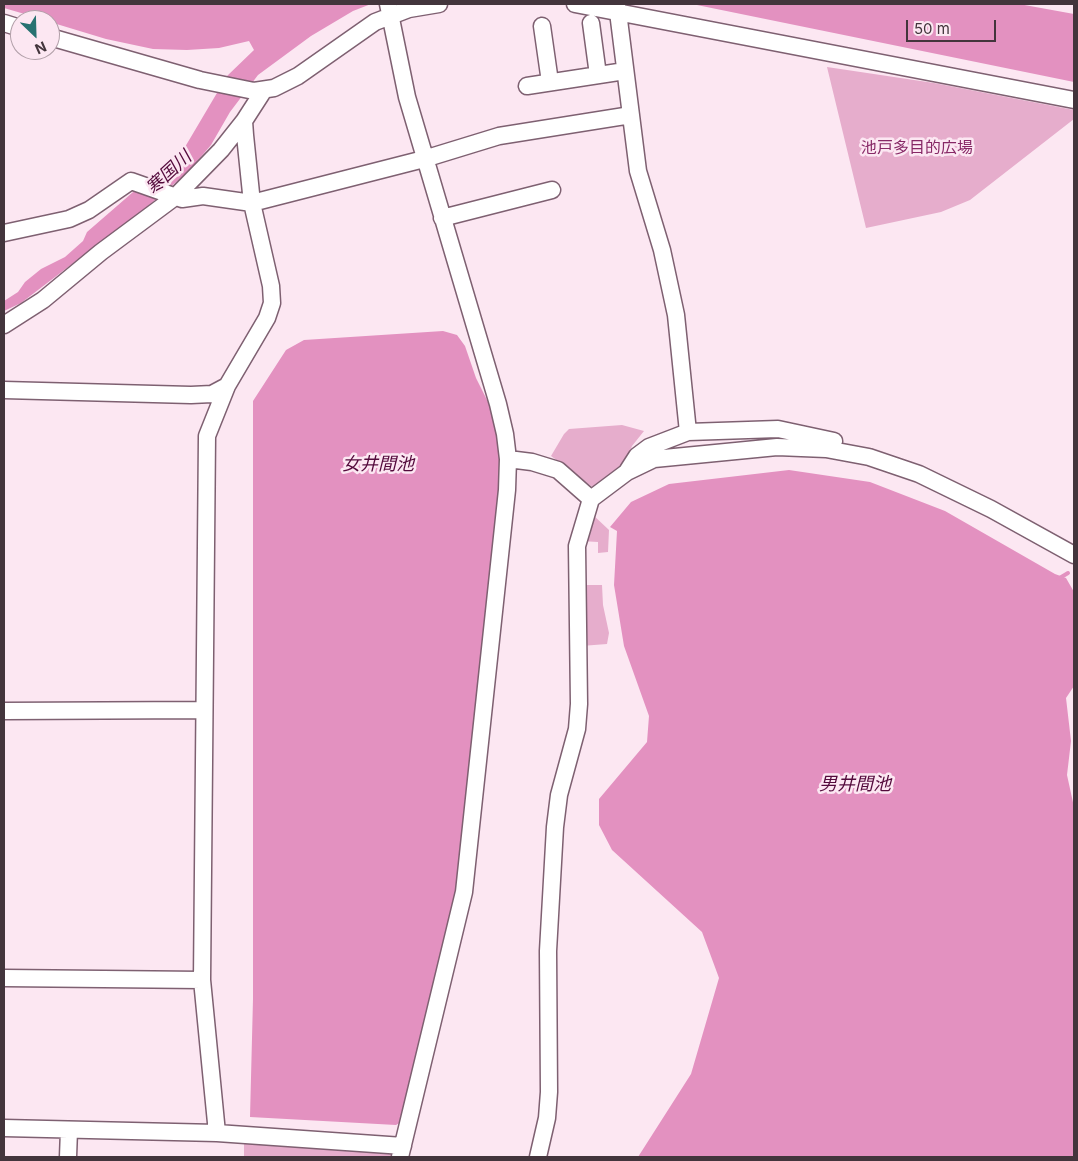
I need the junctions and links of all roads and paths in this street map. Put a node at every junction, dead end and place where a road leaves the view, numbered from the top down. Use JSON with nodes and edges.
{"nodes":[{"id":1,"x":439,"y":4,"type":"edge"},
{"id":2,"x":575,"y":4,"type":"edge"},
{"id":3,"x":617,"y":7,"type":"edge"},
{"id":4,"x":390,"y":9,"type":"edge"},
{"id":5,"x":591,"y":23,"type":"dead end"},
{"id":6,"x":542,"y":26,"type":"dead end"},
{"id":7,"x":60,"y":40,"type":"edge"},
{"id":8,"x":626,"y":71,"type":"junction"},
{"id":9,"x":598,"y":75,"type":"junction"},
{"id":10,"x":550,"y":82,"type":"junction"},
{"id":11,"x":527,"y":86,"type":"dead end"},
{"id":12,"x":259,"y":90,"type":"junction"},
{"id":13,"x":1074,"y":100,"type":"edge"},
{"id":14,"x":631,"y":115,"type":"junction"},
{"id":15,"x":244,"y":121,"type":"junction"},
{"id":16,"x":424,"y":159,"type":"junction"},
{"id":17,"x":552,"y":190,"type":"dead end"},
{"id":18,"x":171,"y":195,"type":"junction"},
{"id":19,"x":252,"y":203,"type":"junction"},
{"id":20,"x":442,"y":218,"type":"junction"},
{"id":21,"x":4,"y":233,"type":"edge"},
{"id":22,"x":4,"y":325,"type":"edge"},
{"id":23,"x":227,"y":386,"type":"junction"},
{"id":24,"x":4,"y":390,"type":"edge"},
{"id":25,"x":688,"y":432,"type":"junction"},
{"id":26,"x":869,"y":457,"type":"junction"},
{"id":27,"x":508,"y":459,"type":"junction"},
{"id":28,"x":627,"y":472,"type":"junction"},
{"id":29,"x":591,"y":499,"type":"junction"},
{"id":30,"x":1074,"y":556,"type":"edge"},
{"id":31,"x":204,"y":710,"type":"junction"},
{"id":32,"x":4,"y":711,"type":"edge"},
{"id":33,"x":4,"y":978,"type":"edge"},
{"id":34,"x":202,"y":980,"type":"junction"},
{"id":35,"x":4,"y":1128,"type":"edge"},
{"id":36,"x":68,"y":1130,"type":"junction"},
{"id":37,"x":217,"y":1133,"type":"junction"},
{"id":38,"x":402,"y":1151,"type":"edge"},
{"id":39,"x":68,"y":1157,"type":"edge"},
{"id":40,"x":538,"y":1157,"type":"edge"}],
"edges":[{"from":1,"to":4,"type":"street"},
{"from":2,"to":3,"type":"street"},
{"from":3,"to":8,"type":"street"},
{"from":3,"to":13,"type":"street"},
{"from":4,"to":12,"type":"street"},
{"from":4,"to":16,"type":"street"},
{"from":5,"to":9,"type":"street"},
{"from":6,"to":10,"type":"street"},
{"from":7,"to":12,"type":"street"},
{"from":8,"to":9,"type":"street"},
{"from":8,"to":14,"type":"street"},
{"from":9,"to":10,"type":"street"},
{"from":10,"to":11,"type":"street"},
{"from":12,"to":15,"type":"street"},
{"from":14,"to":16,"type":"street"},
{"from":14,"to":25,"type":"street"},
{"from":15,"to":18,"type":"street"},
{"from":15,"to":19,"type":"street"},
{"from":16,"to":19,"type":"street"},
{"from":16,"to":20,"type":"street"},
{"from":17,"to":20,"type":"street"},
{"from":18,"to":19,"type":"street"},
{"from":18,"to":21,"type":"street"},
{"from":18,"to":22,"type":"street"},
{"from":19,"to":23,"type":"street"},
{"from":20,"to":27,"type":"street"},
{"from":23,"to":24,"type":"street"},
{"from":23,"to":31,"type":"street"},
{"from":25,"to":26,"type":"street"},
{"from":25,"to":28,"type":"street"},
{"from":26,"to":28,"type":"street"},
{"from":26,"to":30,"type":"street"},
{"from":27,"to":29,"type":"street"},
{"from":27,"to":38,"type":"street"},
{"from":28,"to":29,"type":"street"},
{"from":29,"to":40,"type":"street"},
{"from":31,"to":32,"type":"street"},
{"from":31,"to":34,"type":"street"},
{"from":33,"to":34,"type":"street"},
{"from":34,"to":37,"type":"street"},
{"from":35,"to":36,"type":"street"},
{"from":36,"to":37,"type":"street"},
{"from":36,"to":39,"type":"street"},
{"from":37,"to":38,"type":"street"}]}
